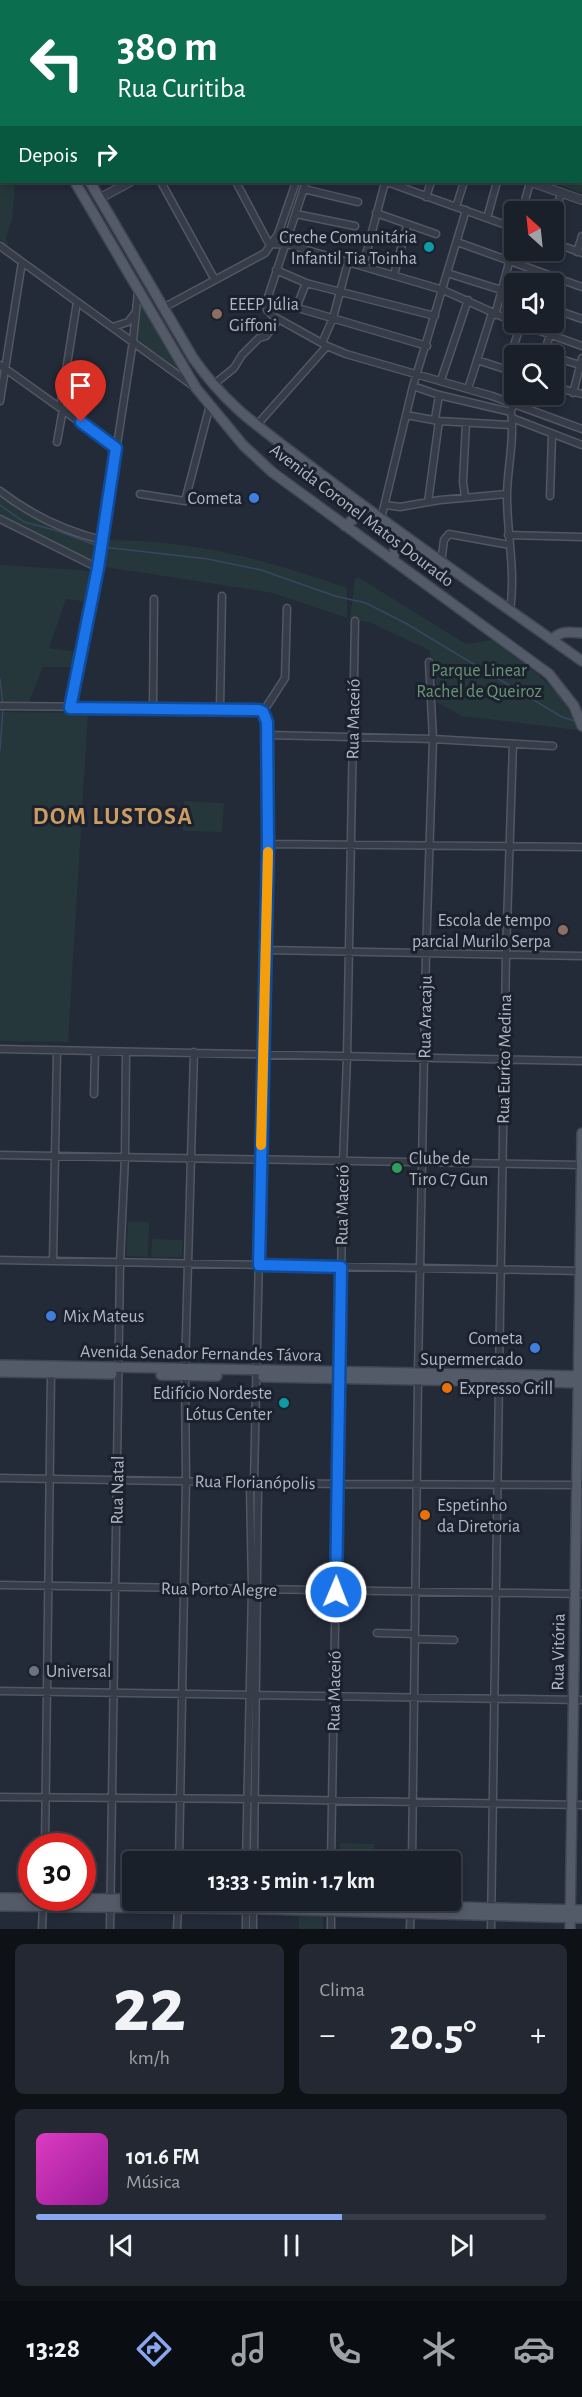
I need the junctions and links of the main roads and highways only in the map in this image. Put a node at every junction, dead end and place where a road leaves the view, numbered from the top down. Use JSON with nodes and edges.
{"nodes":[{"id":1,"x":76,"y":183,"type":"edge"},
{"id":2,"x":91,"y":183,"type":"edge"},
{"id":3,"x":354,"y":501,"type":"junction"},
{"id":4,"x":345,"y":526,"type":"junction"},
{"id":5,"x":412,"y":542,"type":"junction"},
{"id":6,"x":393,"y":559,"type":"junction"},
{"id":7,"x":582,"y":633,"type":"edge"},
{"id":8,"x":552,"y":640,"type":"junction"},
{"id":9,"x":582,"y":661,"type":"edge"},
{"id":10,"x":582,"y":726,"type":"edge"},
{"id":11,"x":582,"y":1133,"type":"edge"},
{"id":12,"x":582,"y":1166,"type":"edge"},
{"id":13,"x":581,"y":1271,"type":"edge"},
{"id":14,"x":581,"y":1328,"type":"edge"},
{"id":15,"x":0,"y":1365,"type":"edge"},
{"id":16,"x":118,"y":1371,"type":"junction"},
{"id":17,"x":0,"y":1372,"type":"edge"},
{"id":18,"x":580,"y":1379,"type":"edge"},
{"id":19,"x":580,"y":1431,"type":"edge"},
{"id":20,"x":580,"y":1485,"type":"edge"},
{"id":21,"x":579,"y":1594,"type":"edge"},
{"id":22,"x":578,"y":1700,"type":"edge"},
{"id":23,"x":577,"y":1804,"type":"edge"},
{"id":24,"x":0,"y":1898,"type":"edge"},
{"id":25,"x":18,"y":1899,"type":"edge"},
{"id":26,"x":122,"y":1901,"type":"edge"},
{"id":27,"x":96,"y":1903,"type":"edge"},
{"id":28,"x":111,"y":1903,"type":"junction"},
{"id":29,"x":122,"y":1903,"type":"edge"},
{"id":30,"x":18,"y":1904,"type":"edge"},
{"id":31,"x":0,"y":1906,"type":"edge"},
{"id":32,"x":461,"y":1910,"type":"edge"},
{"id":33,"x":582,"y":1910,"type":"edge"},
{"id":34,"x":570,"y":1914,"type":"junction"},
{"id":35,"x":582,"y":1918,"type":"edge"},
{"id":36,"x":570,"y":1929,"type":"edge"}],
"edges":[{"from":1,"to":4,"type":"main road","name":"Avenida Coronel Matos Dourado"},
{"from":2,"to":3,"type":"main road","name":"Avenida Coronel Matos Dourado"},
{"from":3,"to":4,"type":"main road"},
{"from":3,"to":5,"type":"main road","name":"Avenida Coronel Matos Dourado"},
{"from":4,"to":6,"type":"main road","name":"Avenida Coronel Matos Dourado"},
{"from":5,"to":6,"type":"main road"},
{"from":5,"to":8,"type":"main road","name":"Avenida Coronel Matos Dourado"},
{"from":6,"to":10,"type":"main road","name":"Avenida Coronel Matos Dourado"},
{"from":7,"to":8,"type":"main road"},
{"from":8,"to":9,"type":"main road","name":"Avenida Coronel Matos Dourado"},
{"from":11,"to":12,"type":"main road"},
{"from":12,"to":13,"type":"main road"},
{"from":13,"to":14,"type":"main road"},
{"from":14,"to":18,"type":"main road"},
{"from":15,"to":16,"type":"main road","name":"Avenida Senador Fernandes Távora"},
{"from":16,"to":17,"type":"main road","name":"Avenida Senador Fernandes Távora"},
{"from":16,"to":18,"type":"main road","name":"Avenida Senador Fernandes Távora"},
{"from":18,"to":19,"type":"main road","name":"Rua Vitória"},
{"from":19,"to":20,"type":"main road","name":"Rua Vitória"},
{"from":20,"to":21,"type":"main road","name":"Rua Vitória"},
{"from":21,"to":22,"type":"main road","name":"Rua Vitória"},
{"from":22,"to":23,"type":"main road","name":"Rua Vitória"},
{"from":23,"to":34,"type":"main road","name":"Rua Vitória"},
{"from":24,"to":25,"type":"main road"},
{"from":26,"to":28,"type":"main road"},
{"from":27,"to":28,"type":"main road"},
{"from":28,"to":29,"type":"main road"},
{"from":30,"to":31,"type":"main road"},
{"from":32,"to":34,"type":"main road"},
{"from":33,"to":34,"type":"main road"},
{"from":34,"to":35,"type":"main road"},
{"from":34,"to":36,"type":"main road","name":"Rua Vitória"}]}
